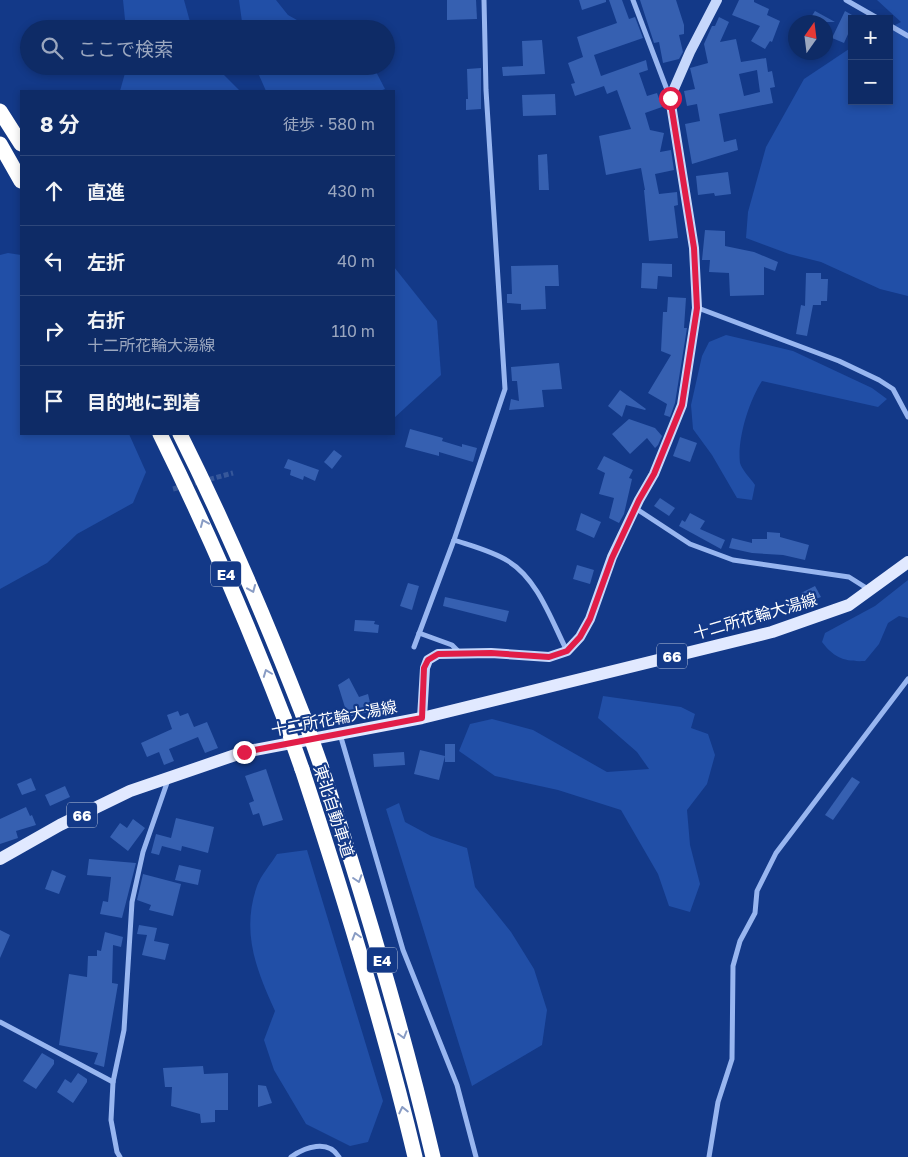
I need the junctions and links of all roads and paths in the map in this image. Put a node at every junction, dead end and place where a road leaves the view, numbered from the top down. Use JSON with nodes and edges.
{"nodes":[{"id":1,"x":484,"y":0,"type":"edge"},
{"id":2,"x":633,"y":0,"type":"edge"},
{"id":3,"x":717,"y":0,"type":"edge"},
{"id":4,"x":846,"y":0,"type":"edge"},
{"id":5,"x":872,"y":15,"type":"edge"},
{"id":6,"x":893,"y":27,"type":"edge"},
{"id":7,"x":908,"y":36,"type":"edge"},
{"id":8,"x":670,"y":98,"type":"junction"},
{"id":9,"x":0,"y":111,"type":"edge"},
{"id":10,"x":20,"y":142,"type":"edge"},
{"id":11,"x":0,"y":144,"type":"edge"},
{"id":12,"x":20,"y":179,"type":"edge"},
{"id":13,"x":697,"y":308,"type":"junction"},
{"id":14,"x":908,"y":417,"type":"edge"},
{"id":15,"x":160,"y":435,"type":"edge"},
{"id":16,"x":181,"y":435,"type":"edge"},
{"id":17,"x":635,"y":508,"type":"junction"},
{"id":18,"x":454,"y":540,"type":"junction"},
{"id":19,"x":908,"y":562,"type":"edge"},
{"id":20,"x":870,"y":591,"type":"junction"},
{"id":21,"x":419,"y":634,"type":"junction"},
{"id":22,"x":414,"y":647,"type":"dead end"},
{"id":23,"x":567,"y":651,"type":"junction"},
{"id":24,"x":459,"y":653,"type":"junction"},
{"id":25,"x":908,"y":679,"type":"edge"},
{"id":26,"x":422,"y":718,"type":"junction"},
{"id":27,"x":340,"y":734,"type":"junction"},
{"id":28,"x":168,"y":779,"type":"junction"},
{"id":29,"x":0,"y":859,"type":"edge"},
{"id":30,"x":0,"y":1022,"type":"edge"},
{"id":31,"x":113,"y":1082,"type":"junction"},
{"id":32,"x":120,"y":1157,"type":"edge"},
{"id":33,"x":291,"y":1157,"type":"edge"},
{"id":34,"x":339,"y":1157,"type":"edge"},
{"id":35,"x":415,"y":1157,"type":"edge"},
{"id":36,"x":433,"y":1157,"type":"edge"},
{"id":37,"x":476,"y":1157,"type":"edge"},
{"id":38,"x":709,"y":1157,"type":"edge"}],
"edges":[{"from":1,"to":18,"type":"street"},
{"from":2,"to":8,"type":"street"},
{"from":3,"to":8,"type":"street"},
{"from":4,"to":5,"type":"street"},
{"from":6,"to":7,"type":"street"},
{"from":8,"to":13,"type":"street"},
{"from":9,"to":10,"type":"highway"},
{"from":11,"to":12,"type":"highway"},
{"from":13,"to":14,"type":"street"},
{"from":13,"to":17,"type":"street"},
{"from":35,"to":15,"type":"highway","name":"東北自動車道","number":"E4","one_way":true,"bridge":true},
{"from":16,"to":36,"type":"highway","name":"東北自動車道","number":"E4","one_way":true,"bridge":true},
{"from":17,"to":20,"type":"street"},
{"from":17,"to":23,"type":"street"},
{"from":18,"to":21,"type":"street"},
{"from":18,"to":23,"type":"street"},
{"from":19,"to":20,"type":"main road","name":"十二所花輪大湯線","number":"66"},
{"from":20,"to":26,"type":"main road","name":"十二所花輪大湯線","number":"66"},
{"from":21,"to":22,"type":"street"},
{"from":21,"to":24,"type":"street"},
{"from":23,"to":24,"type":"street"},
{"from":24,"to":26,"type":"street"},
{"from":25,"to":38,"type":"street"},
{"from":26,"to":27,"type":"main road","name":"十二所花輪大湯線","number":"66"},
{"from":27,"to":28,"type":"main road","name":"十二所花輪大湯線","number":"66"},
{"from":27,"to":37,"type":"street"},
{"from":28,"to":29,"type":"main road","name":"十二所花輪大湯線","number":"66"},
{"from":28,"to":31,"type":"street"},
{"from":30,"to":31,"type":"street"},
{"from":31,"to":32,"type":"street"},
{"from":33,"to":34,"type":"street"}]}
